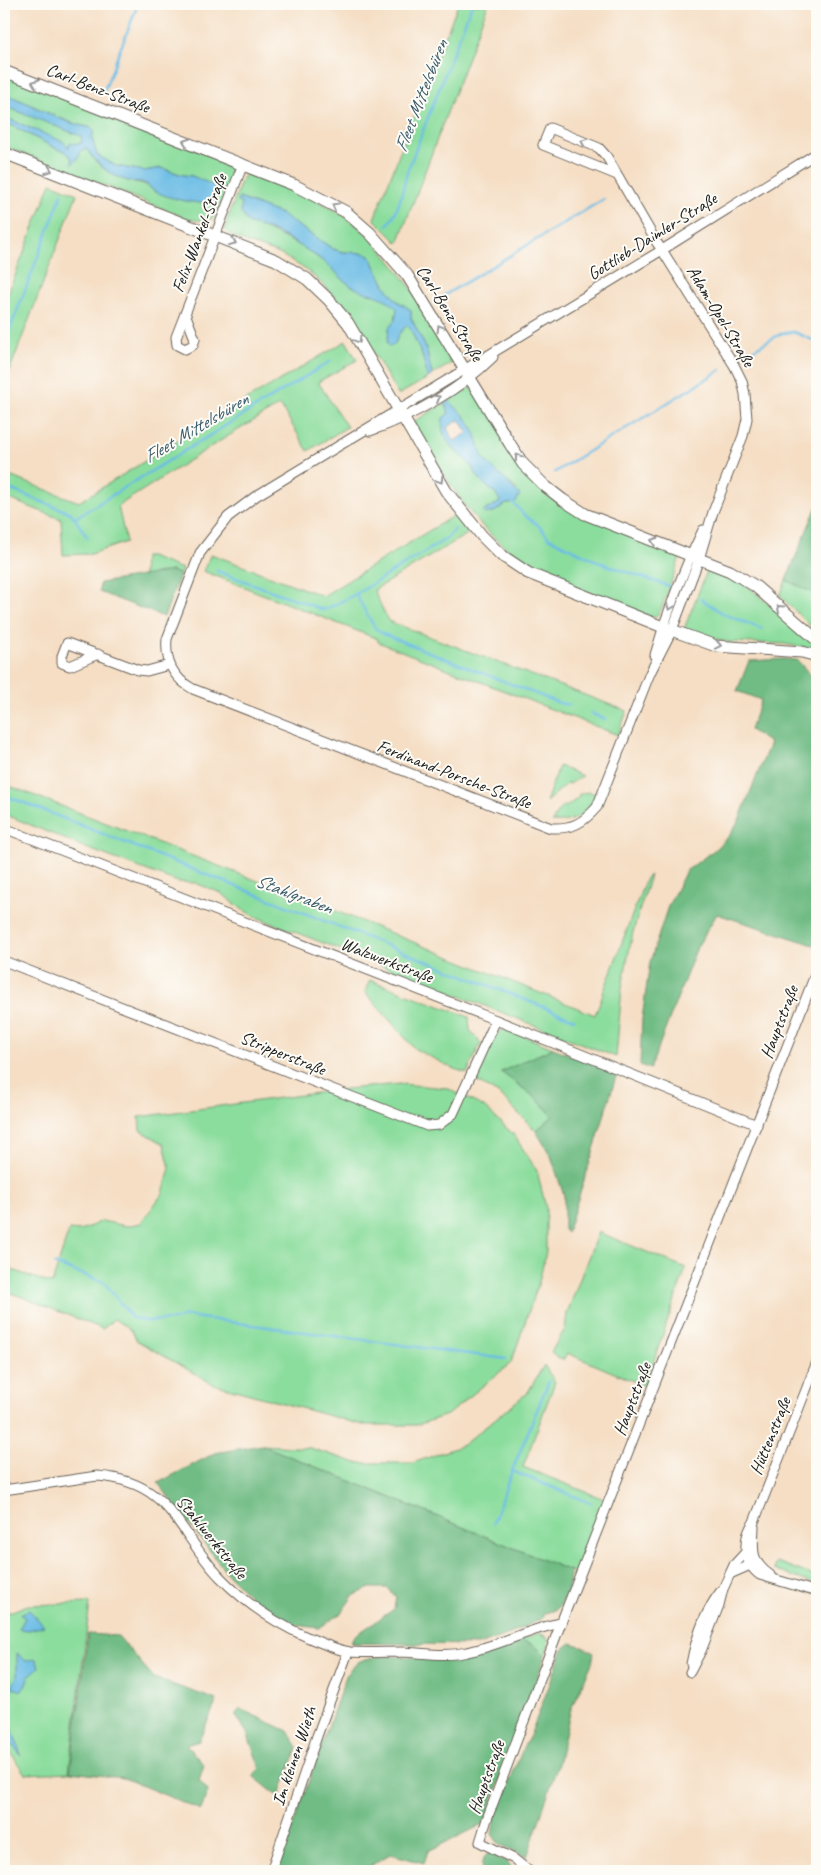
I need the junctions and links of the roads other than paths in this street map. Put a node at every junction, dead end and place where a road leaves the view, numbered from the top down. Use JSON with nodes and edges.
{"nodes":[{"id":1,"x":4,"y":71,"type":"edge"},
{"id":2,"x":4,"y":152,"type":"edge"},
{"id":3,"x":817,"y":153,"type":"edge"},
{"id":4,"x":243,"y":164,"type":"junction"},
{"id":5,"x":617,"y":175,"type":"junction"},
{"id":6,"x":215,"y":235,"type":"junction"},
{"id":7,"x":662,"y":250,"type":"junction"},
{"id":8,"x":185,"y":313,"type":"dead end"},
{"id":9,"x":468,"y":374,"type":"junction"},
{"id":10,"x":400,"y":414,"type":"junction"},
{"id":11,"x":695,"y":557,"type":"junction"},
{"id":12,"x":667,"y":628,"type":"junction"},
{"id":13,"x":817,"y":640,"type":"edge"},
{"id":14,"x":98,"y":654,"type":"dead end"},
{"id":15,"x":817,"y":656,"type":"edge"},
{"id":16,"x":169,"y":665,"type":"junction"},
{"id":17,"x":4,"y":828,"type":"edge"},
{"id":18,"x":4,"y":961,"type":"edge"},
{"id":19,"x":817,"y":970,"type":"edge"},
{"id":20,"x":496,"y":1020,"type":"junction"},
{"id":21,"x":757,"y":1125,"type":"junction"},
{"id":22,"x":817,"y":1362,"type":"edge"},
{"id":23,"x":4,"y":1490,"type":"edge"},
{"id":24,"x":750,"y":1557,"type":"junction"},
{"id":25,"x":817,"y":1592,"type":"edge"},
{"id":26,"x":561,"y":1623,"type":"junction"},
{"id":27,"x":348,"y":1652,"type":"junction"},
{"id":28,"x":690,"y":1672,"type":"dead end"},
{"id":29,"x":271,"y":1871,"type":"edge"},
{"id":30,"x":529,"y":1871,"type":"edge"}],
"edges":[{"from":4,"to":1,"type":"street","name":"Carl-Benz-Straße","one_way":true},
{"from":2,"to":6,"type":"street","one_way":true},
{"from":3,"to":7,"type":"street","name":"Gottlieb-Daimler-Straße"},
{"from":4,"to":6,"type":"street","name":"Felix-Wankel-Straße"},
{"from":9,"to":4,"type":"street","name":"Carl-Benz-Straße","one_way":true},
{"from":5,"to":5,"type":"street","name":"Adam-Opel-Straße","one_way":true},
{"from":5,"to":7,"type":"street","name":"Adam-Opel-Straße"},
{"from":6,"to":8,"type":"street","name":"Felix-Wankel-Straße"},
{"from":6,"to":10,"type":"street","one_way":true},
{"from":7,"to":9,"type":"street","name":"Gottlieb-Daimler-Straße"},
{"from":7,"to":11,"type":"street","name":"Adam-Opel-Straße"},
{"from":9,"to":10,"type":"street","name":"Gottlieb-Daimler-Straße"},
{"from":11,"to":9,"type":"street","name":"Carl-Benz-Straße","one_way":true},
{"from":10,"to":12,"type":"street","one_way":true},
{"from":10,"to":16,"type":"street","name":"Gottlieb-Daimler-Straße"},
{"from":11,"to":12,"type":"street","name":"Ferdinand-Porsche-Straße"},
{"from":13,"to":11,"type":"street","name":"Carl-Benz-Straße","one_way":true},
{"from":12,"to":15,"type":"street","one_way":true},
{"from":12,"to":16,"type":"street","name":"Ferdinand-Porsche-Straße"},
{"from":14,"to":16,"type":"street"},
{"from":17,"to":20,"type":"street","name":"Walzwerkstraße"},
{"from":18,"to":20,"type":"street","name":"Stripperstraße"},
{"from":19,"to":21,"type":"street","name":"Hauptstraße"},
{"from":20,"to":21,"type":"street","name":"Walzwerkstraße"},
{"from":21,"to":26,"type":"street","name":"Hauptstraße"},
{"from":22,"to":24,"type":"street","name":"Hüttenstraße"},
{"from":23,"to":27,"type":"street","name":"Stahlwerkstraße"},
{"from":24,"to":25,"type":"street"},
{"from":24,"to":28,"type":"street"},
{"from":26,"to":27,"type":"street","name":"Stahlwerkstraße"},
{"from":26,"to":30,"type":"street","name":"Hauptstraße"},
{"from":27,"to":29,"type":"street","name":"Im kleinen Wieth"}]}
